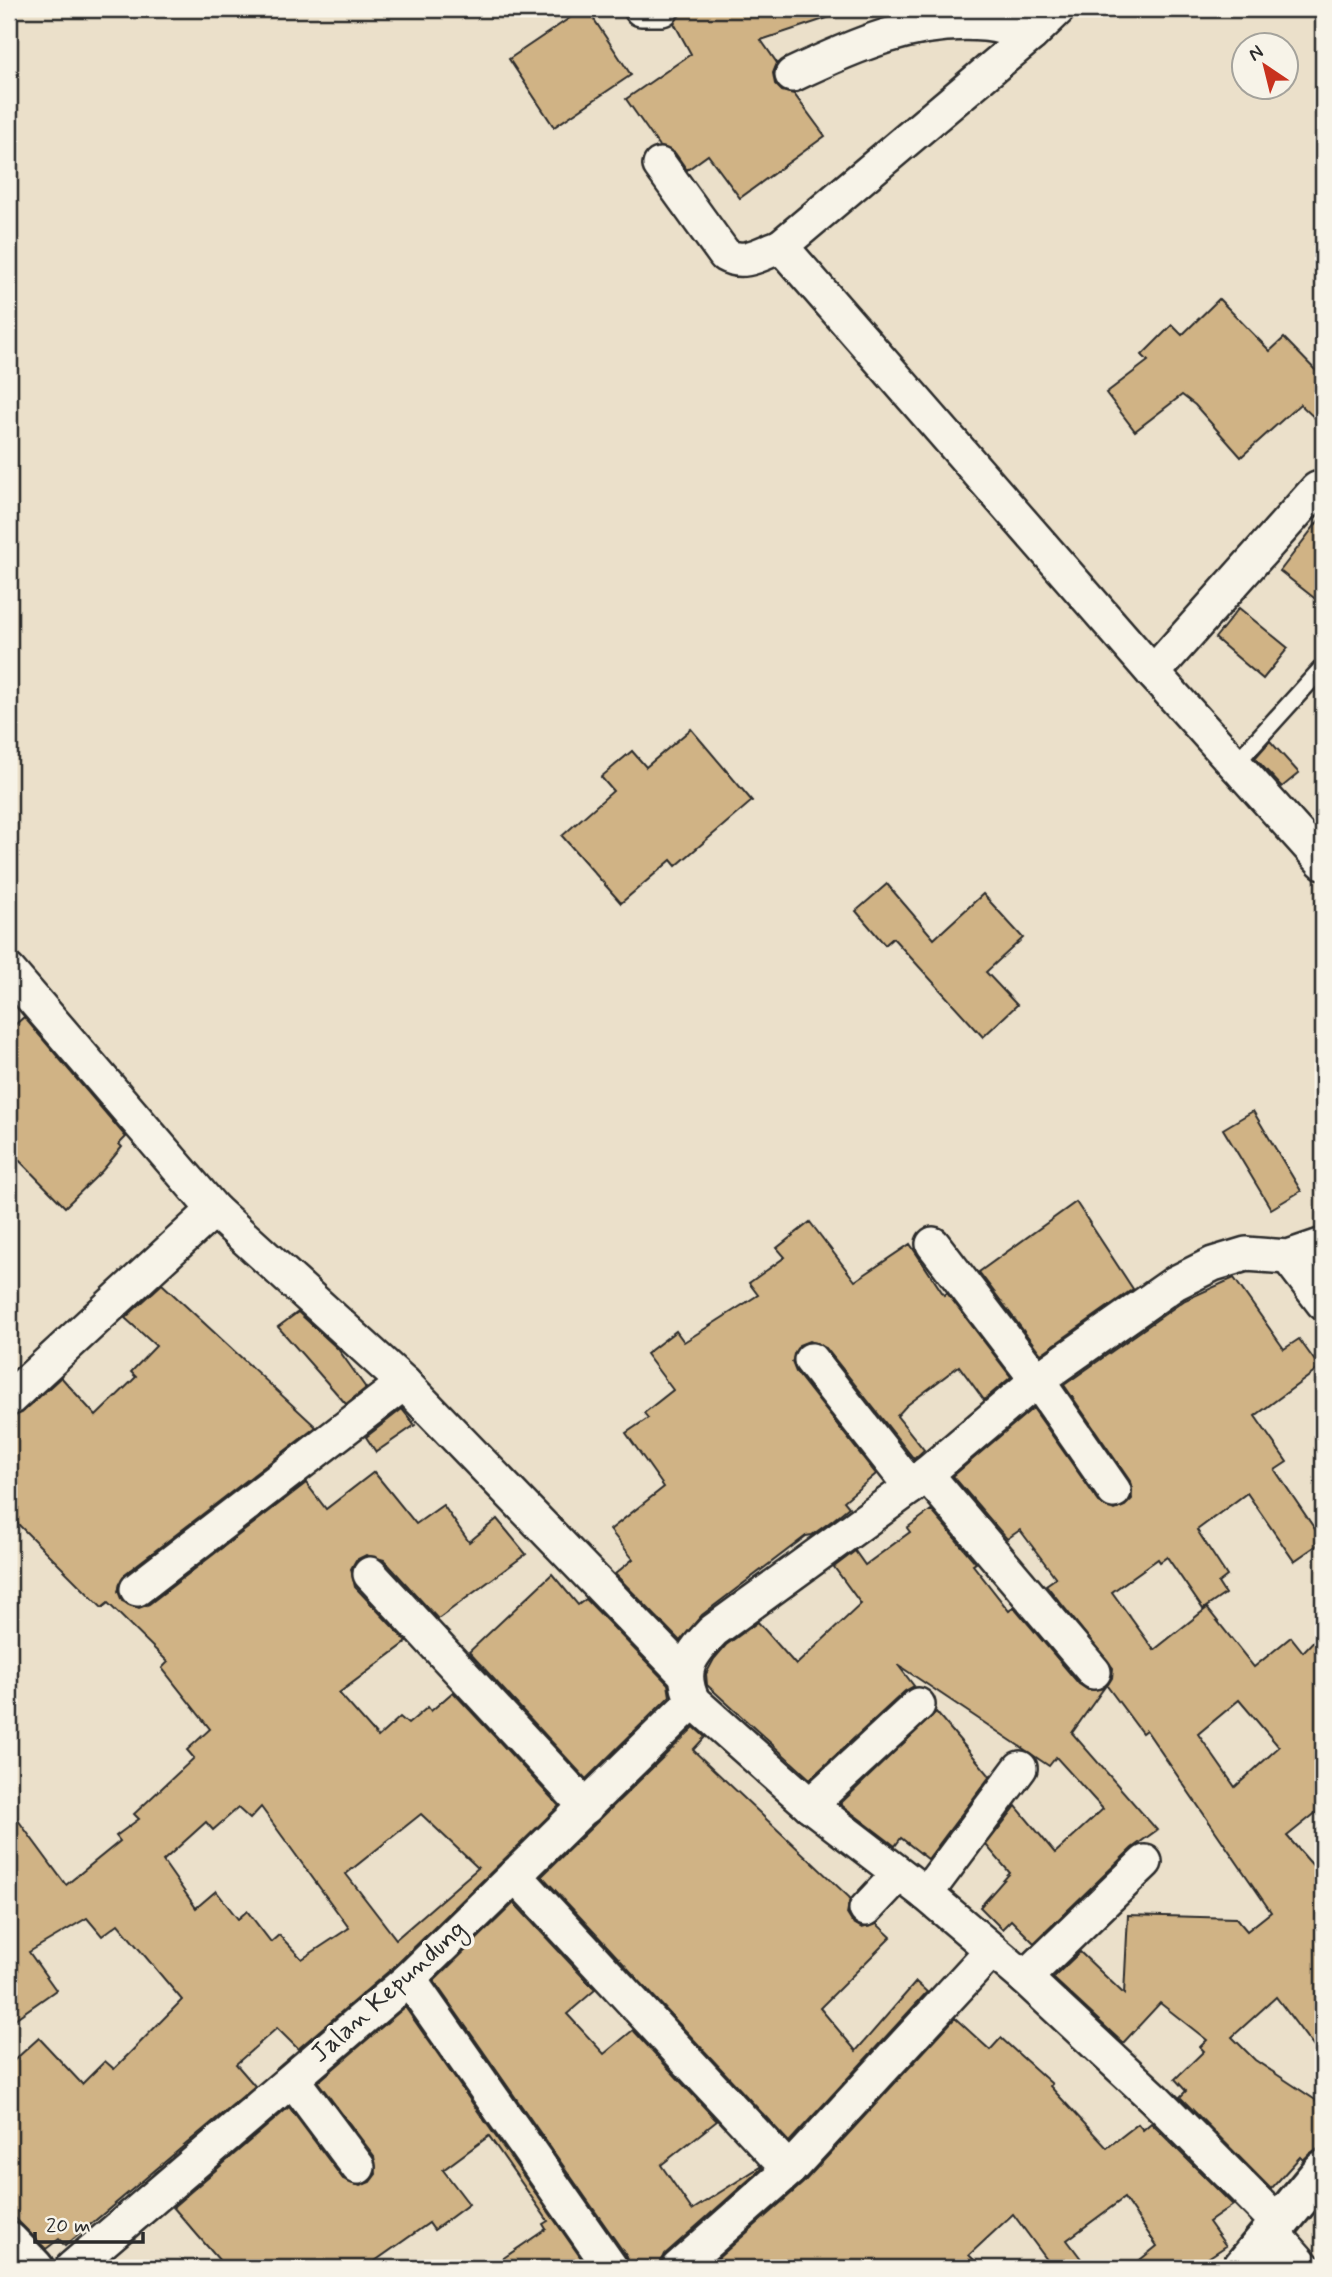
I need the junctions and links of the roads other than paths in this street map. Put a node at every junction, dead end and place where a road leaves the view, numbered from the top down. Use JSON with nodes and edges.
{"nodes":[{"id":1,"x":641,"y":9,"type":"edge"},
{"id":2,"x":662,"y":9,"type":"edge"},
{"id":3,"x":1058,"y":9,"type":"edge"},
{"id":4,"x":1031,"y":36,"type":"junction"},
{"id":5,"x":792,"y":75,"type":"dead end"},
{"id":6,"x":660,"y":165,"type":"dead end"},
{"id":7,"x":780,"y":246,"type":"junction"},
{"id":8,"x":1317,"y":489,"type":"dead end"},
{"id":9,"x":1323,"y":667,"type":"edge"},
{"id":10,"x":1153,"y":673,"type":"junction"},
{"id":11,"x":1236,"y":763,"type":"junction"},
{"id":12,"x":1323,"y":862,"type":"edge"},
{"id":13,"x":9,"y":971,"type":"edge"},
{"id":14,"x":214,"y":1210,"type":"junction"},
{"id":15,"x":933,"y":1244,"type":"dead end"},
{"id":16,"x":1323,"y":1245,"type":"edge"},
{"id":17,"x":1289,"y":1257,"type":"junction"},
{"id":18,"x":1323,"y":1303,"type":"edge"},
{"id":19,"x":811,"y":1360,"type":"dead end"},
{"id":20,"x":1037,"y":1380,"type":"junction"},
{"id":21,"x":404,"y":1383,"type":"junction"},
{"id":22,"x":9,"y":1399,"type":"edge"},
{"id":23,"x":918,"y":1481,"type":"junction"},
{"id":24,"x":1114,"y":1491,"type":"dead end"},
{"id":25,"x":370,"y":1574,"type":"dead end"},
{"id":26,"x":137,"y":1589,"type":"dead end"},
{"id":27,"x":1094,"y":1672,"type":"dead end"},
{"id":28,"x":688,"y":1687,"type":"junction"},
{"id":29,"x":918,"y":1705,"type":"dead end"},
{"id":30,"x":1020,"y":1768,"type":"dead end"},
{"id":31,"x":810,"y":1805,"type":"junction"},
{"id":32,"x":586,"y":1807,"type":"junction"},
{"id":33,"x":1145,"y":1862,"type":"dead end"},
{"id":34,"x":515,"y":1875,"type":"junction"},
{"id":35,"x":898,"y":1875,"type":"junction"},
{"id":36,"x":926,"y":1894,"type":"junction"},
{"id":37,"x":866,"y":1909,"type":"dead end"},
{"id":38,"x":992,"y":1950,"type":"junction"},
{"id":39,"x":1025,"y":1978,"type":"junction"},
{"id":40,"x":409,"y":1979,"type":"junction"},
{"id":41,"x":293,"y":2080,"type":"junction"},
{"id":42,"x":358,"y":2167,"type":"dead end"},
{"id":43,"x":1323,"y":2170,"type":"edge"},
{"id":44,"x":789,"y":2171,"type":"junction"},
{"id":45,"x":1276,"y":2229,"type":"junction"},
{"id":46,"x":9,"y":2242,"type":"edge"},
{"id":47,"x":34,"y":2268,"type":"edge"},
{"id":48,"x":72,"y":2268,"type":"edge"},
{"id":49,"x":611,"y":2268,"type":"edge"},
{"id":50,"x":678,"y":2268,"type":"edge"},
{"id":51,"x":1242,"y":2268,"type":"edge"},
{"id":52,"x":1305,"y":2268,"type":"edge"}],
"edges":[{"from":1,"to":2,"type":"street"},
{"from":3,"to":4,"type":"street"},
{"from":4,"to":5,"type":"street"},
{"from":4,"to":7,"type":"street"},
{"from":6,"to":7,"type":"street"},
{"from":7,"to":10,"type":"street"},
{"from":8,"to":10,"type":"street"},
{"from":9,"to":11,"type":"lane"},
{"from":10,"to":11,"type":"street"},
{"from":11,"to":12,"type":"street"},
{"from":13,"to":14,"type":"street"},
{"from":14,"to":21,"type":"street"},
{"from":14,"to":22,"type":"street"},
{"from":15,"to":20,"type":"street"},
{"from":16,"to":17,"type":"street"},
{"from":17,"to":18,"type":"street"},
{"from":17,"to":20,"type":"street","name":"Jalan Kepundung"},
{"from":19,"to":23,"type":"street"},
{"from":20,"to":23,"type":"street","name":"Jalan Kepundung"},
{"from":20,"to":24,"type":"street"},
{"from":21,"to":26,"type":"street"},
{"from":21,"to":28,"type":"street"},
{"from":23,"to":27,"type":"street"},
{"from":23,"to":28,"type":"street","name":"Jalan Kepundung"},
{"from":25,"to":32,"type":"street"},
{"from":28,"to":31,"type":"street"},
{"from":28,"to":32,"type":"street","name":"Jalan Kepundung"},
{"from":29,"to":31,"type":"street"},
{"from":30,"to":36,"type":"street"},
{"from":31,"to":35,"type":"street"},
{"from":32,"to":34,"type":"street","name":"Jalan Kepundung"},
{"from":33,"to":39,"type":"street"},
{"from":34,"to":40,"type":"street","name":"Jalan Kepundung"},
{"from":34,"to":44,"type":"street"},
{"from":35,"to":36,"type":"street"},
{"from":35,"to":37,"type":"street"},
{"from":36,"to":38,"type":"street"},
{"from":38,"to":39,"type":"street"},
{"from":38,"to":44,"type":"street"},
{"from":39,"to":45,"type":"street"},
{"from":40,"to":41,"type":"street","name":"Jalan Kepundung"},
{"from":40,"to":49,"type":"street"},
{"from":41,"to":42,"type":"street"},
{"from":41,"to":48,"type":"street","name":"Jalan Kepundung"},
{"from":43,"to":45,"type":"street"},
{"from":44,"to":50,"type":"street"},
{"from":45,"to":51,"type":"street"},
{"from":45,"to":52,"type":"street"},
{"from":46,"to":47,"type":"street"}]}
